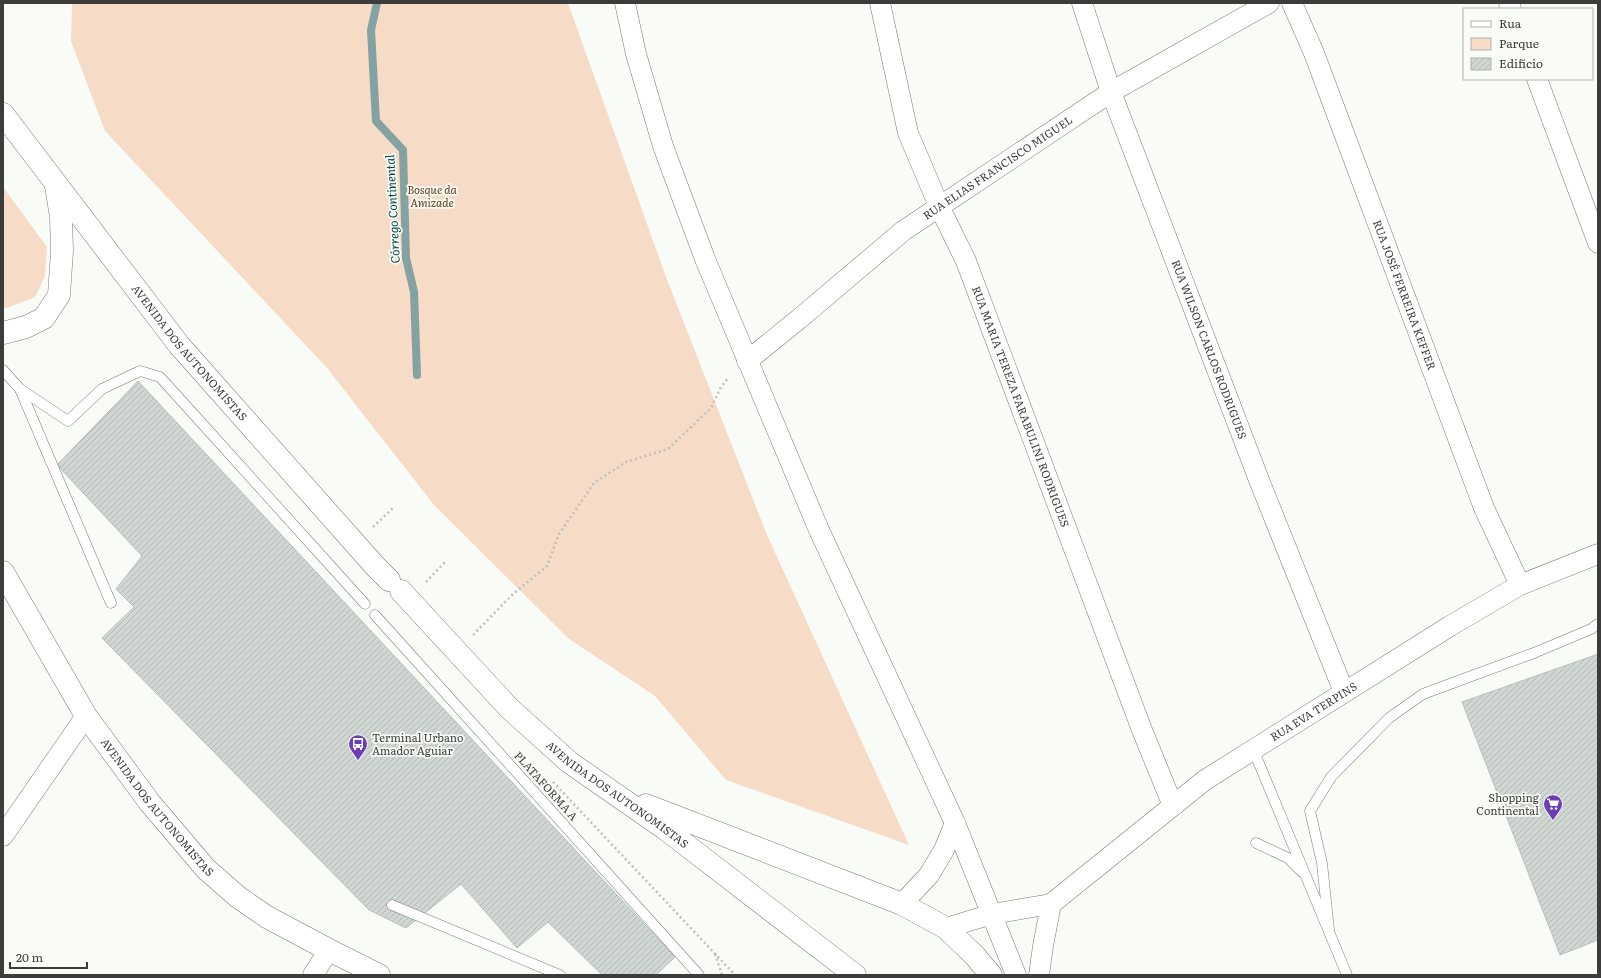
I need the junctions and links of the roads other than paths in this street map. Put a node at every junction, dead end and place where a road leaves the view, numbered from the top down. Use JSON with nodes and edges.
{"nodes":[{"id":1,"x":625,"y":3,"type":"edge"},
{"id":2,"x":880,"y":3,"type":"edge"},
{"id":3,"x":1082,"y":3,"type":"edge"},
{"id":4,"x":1269,"y":3,"type":"edge"},
{"id":5,"x":1292,"y":3,"type":"edge"},
{"id":6,"x":1537,"y":80,"type":"edge"},
{"id":7,"x":1110,"y":92,"type":"junction"},
{"id":8,"x":3,"y":114,"type":"edge"},
{"id":9,"x":56,"y":183,"type":"junction"},
{"id":10,"x":939,"y":206,"type":"junction"},
{"id":11,"x":1598,"y":243,"type":"edge"},
{"id":12,"x":3,"y":333,"type":"edge"},
{"id":13,"x":747,"y":361,"type":"junction"},
{"id":14,"x":3,"y":370,"type":"edge"},
{"id":15,"x":20,"y":390,"type":"junction"},
{"id":16,"x":1598,"y":554,"type":"edge"},
{"id":17,"x":3,"y":572,"type":"edge"},
{"id":18,"x":1520,"y":585,"type":"junction"},
{"id":19,"x":110,"y":603,"type":"dead end"},
{"id":20,"x":365,"y":604,"type":"dead end"},
{"id":21,"x":375,"y":615,"type":"dead end"},
{"id":22,"x":1598,"y":624,"type":"edge"},
{"id":23,"x":1344,"y":692,"type":"junction"},
{"id":24,"x":86,"y":716,"type":"junction"},
{"id":25,"x":1253,"y":750,"type":"junction"},
{"id":26,"x":617,"y":794,"type":"junction"},
{"id":27,"x":1173,"y":806,"type":"junction"},
{"id":28,"x":955,"y":823,"type":"junction"},
{"id":29,"x":3,"y":836,"type":"edge"},
{"id":30,"x":1256,"y":843,"type":"dead end"},
{"id":31,"x":1306,"y":876,"type":"junction"},
{"id":32,"x":902,"y":904,"type":"junction"},
{"id":33,"x":1051,"y":904,"type":"junction"},
{"id":34,"x":392,"y":905,"type":"dead end"},
{"id":35,"x":992,"y":914,"type":"junction"},
{"id":36,"x":946,"y":928,"type":"junction"},
{"id":37,"x":1329,"y":930,"type":"junction"},
{"id":38,"x":329,"y":950,"type":"junction"},
{"id":39,"x":699,"y":974,"type":"edge"},
{"id":40,"x":313,"y":975,"type":"edge"},
{"id":41,"x":379,"y":975,"type":"edge"},
{"id":42,"x":560,"y":975,"type":"edge"},
{"id":43,"x":855,"y":975,"type":"edge"},
{"id":44,"x":991,"y":975,"type":"edge"},
{"id":45,"x":1016,"y":975,"type":"edge"},
{"id":46,"x":1039,"y":975,"type":"edge"},
{"id":47,"x":1347,"y":975,"type":"edge"}],
"edges":[{"from":1,"to":13,"type":"street"},
{"from":2,"to":10,"type":"street","name":"RUA MARIA TEREZA FARABULINI RODRIGUES"},
{"from":3,"to":7,"type":"street","name":"RUA WILSON CARLOS RODRIGUES"},
{"from":4,"to":7,"type":"street","name":"RUA ELIAS FRANCISCO MIGUEL"},
{"from":5,"to":18,"type":"street","name":"RUA JOSÉ FERREIRA KEFFER"},
{"from":6,"to":11,"type":"street"},
{"from":7,"to":10,"type":"street","name":"RUA ELIAS FRANCISCO MIGUEL"},
{"from":7,"to":23,"type":"street","name":"RUA WILSON CARLOS RODRIGUES"},
{"from":8,"to":9,"type":"main road","name":"AVENIDA DOS AUTONOMISTAS"},
{"from":9,"to":12,"type":"main road"},
{"from":9,"to":26,"type":"main road","name":"AVENIDA DOS AUTONOMISTAS"},
{"from":10,"to":13,"type":"street","name":"RUA ELIAS FRANCISCO MIGUEL"},
{"from":10,"to":27,"type":"street","name":"RUA MARIA TEREZA FARABULINI RODRIGUES"},
{"from":13,"to":28,"type":"street"},
{"from":14,"to":15,"type":"lane"},
{"from":15,"to":19,"type":"lane"},
{"from":15,"to":20,"type":"lane"},
{"from":16,"to":18,"type":"street","name":"RUA EVA TERPINS"},
{"from":17,"to":24,"type":"main road","name":"AVENIDA DOS AUTONOMISTAS"},
{"from":18,"to":23,"type":"street","name":"RUA EVA TERPINS"},
{"from":21,"to":39,"type":"lane","name":"PLATAFORMA A"},
{"from":22,"to":37,"type":"lane"},
{"from":23,"to":25,"type":"street","name":"RUA EVA TERPINS"},
{"from":24,"to":29,"type":"street"},
{"from":24,"to":38,"type":"main road","name":"AVENIDA DOS AUTONOMISTAS"},
{"from":25,"to":27,"type":"street","name":"RUA EVA TERPINS"},
{"from":25,"to":31,"type":"lane"},
{"from":26,"to":32,"type":"main road"},
{"from":26,"to":43,"type":"main road","name":"AVENIDA DOS AUTONOMISTAS"},
{"from":27,"to":33,"type":"street","name":"RUA EVA TERPINS"},
{"from":28,"to":32,"type":"street"},
{"from":28,"to":35,"type":"street"},
{"from":30,"to":31,"type":"lane"},
{"from":31,"to":37,"type":"lane"},
{"from":32,"to":36,"type":"main road"},
{"from":33,"to":35,"type":"street","name":"RUA EVA TERPINS"},
{"from":33,"to":46,"type":"street"},
{"from":34,"to":42,"type":"lane"},
{"from":35,"to":36,"type":"street","name":"RUA EVA TERPINS"},
{"from":35,"to":45,"type":"street"},
{"from":36,"to":44,"type":"main road"},
{"from":37,"to":47,"type":"lane"},
{"from":38,"to":40,"type":"street"},
{"from":38,"to":41,"type":"main road","name":"AVENIDA DOS AUTONOMISTAS"}]}
